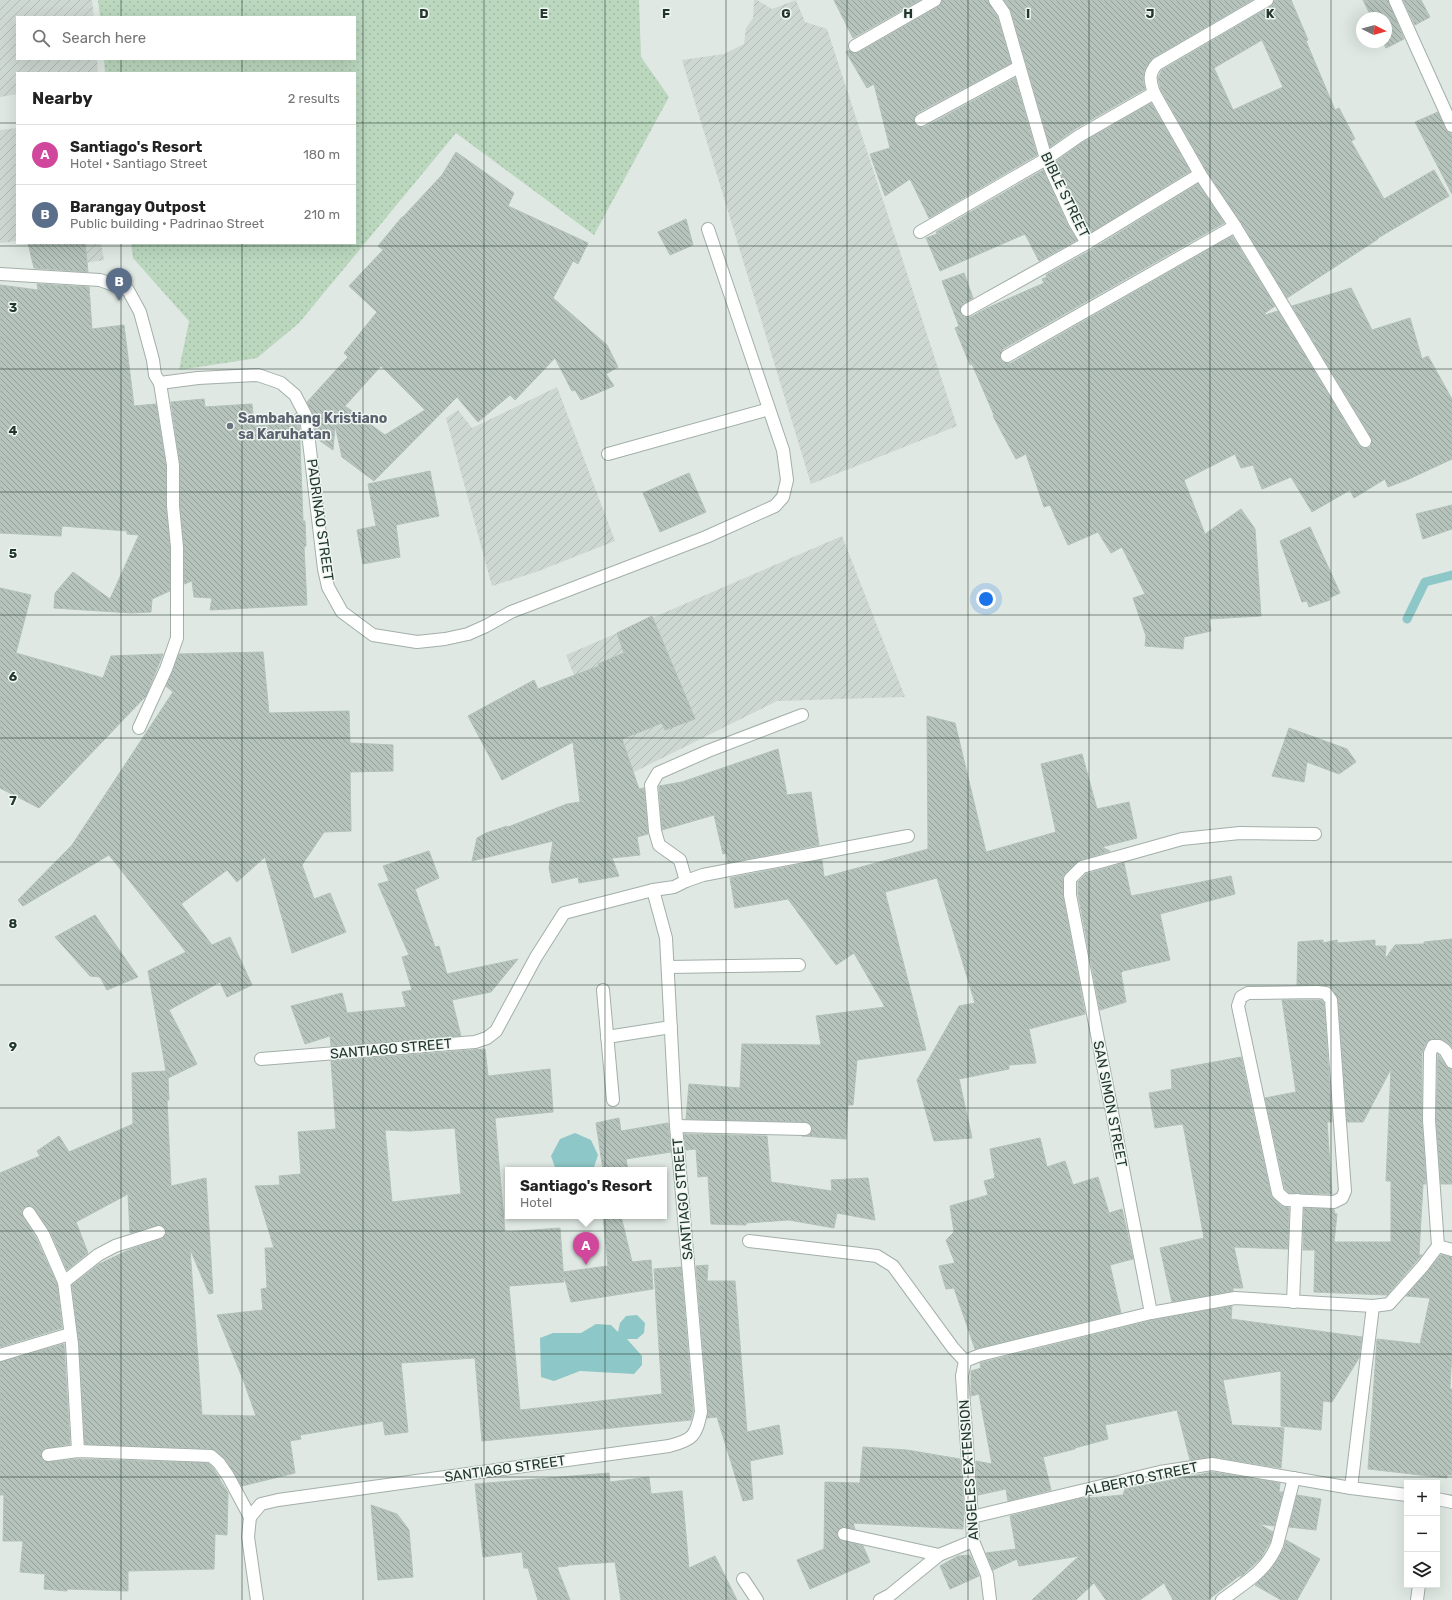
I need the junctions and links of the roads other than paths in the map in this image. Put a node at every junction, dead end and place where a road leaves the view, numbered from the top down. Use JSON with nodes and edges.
{"nodes":[{"id":1,"x":935,"y":0,"type":"edge"},
{"id":2,"x":995,"y":0,"type":"edge"},
{"id":3,"x":1267,"y":0,"type":"edge"},
{"id":4,"x":1395,"y":0,"type":"edge"},
{"id":5,"x":855,"y":46,"type":"dead end"},
{"id":6,"x":1019,"y":67,"type":"junction"},
{"id":7,"x":1154,"y":93,"type":"junction"},
{"id":8,"x":921,"y":120,"type":"dead end"},
{"id":9,"x":1452,"y":126,"type":"edge"},
{"id":10,"x":1046,"y":159,"type":"junction"},
{"id":11,"x":1200,"y":174,"type":"junction"},
{"id":12,"x":1235,"y":226,"type":"junction"},
{"id":13,"x":708,"y":229,"type":"dead end"},
{"id":14,"x":920,"y":232,"type":"dead end"},
{"id":15,"x":1087,"y":243,"type":"junction"},
{"id":16,"x":0,"y":274,"type":"edge"},
{"id":17,"x":967,"y":310,"type":"dead end"},
{"id":18,"x":1007,"y":356,"type":"dead end"},
{"id":19,"x":160,"y":383,"type":"junction"},
{"id":20,"x":769,"y":409,"type":"junction"},
{"id":21,"x":1365,"y":441,"type":"dead end"},
{"id":22,"x":608,"y":454,"type":"dead end"},
{"id":23,"x":802,"y":716,"type":"dead end"},
{"id":24,"x":139,"y":728,"type":"dead end"},
{"id":25,"x":1315,"y":834,"type":"dead end"},
{"id":26,"x":908,"y":836,"type":"dead end"},
{"id":27,"x":686,"y":881,"type":"junction"},
{"id":28,"x":653,"y":890,"type":"junction"},
{"id":29,"x":799,"y":965,"type":"dead end"},
{"id":30,"x":668,"y":967,"type":"junction"},
{"id":31,"x":603,"y":990,"type":"dead end"},
{"id":32,"x":671,"y":1027,"type":"junction"},
{"id":33,"x":607,"y":1037,"type":"junction"},
{"id":34,"x":261,"y":1059,"type":"dead end"},
{"id":35,"x":1452,"y":1062,"type":"edge"},
{"id":36,"x":613,"y":1100,"type":"dead end"},
{"id":37,"x":676,"y":1126,"type":"junction"},
{"id":38,"x":804,"y":1129,"type":"dead end"},
{"id":39,"x":1297,"y":1200,"type":"junction"},
{"id":40,"x":29,"y":1213,"type":"dead end"},
{"id":41,"x":159,"y":1232,"type":"dead end"},
{"id":42,"x":749,"y":1241,"type":"dead end"},
{"id":43,"x":1438,"y":1246,"type":"junction"},
{"id":44,"x":1452,"y":1250,"type":"edge"},
{"id":45,"x":64,"y":1282,"type":"junction"},
{"id":46,"x":1293,"y":1302,"type":"junction"},
{"id":47,"x":1373,"y":1306,"type":"junction"},
{"id":48,"x":1151,"y":1313,"type":"junction"},
{"id":49,"x":70,"y":1334,"type":"junction"},
{"id":50,"x":0,"y":1355,"type":"edge"},
{"id":51,"x":965,"y":1361,"type":"junction"},
{"id":52,"x":78,"y":1451,"type":"junction"},
{"id":53,"x":48,"y":1455,"type":"dead end"},
{"id":54,"x":1294,"y":1478,"type":"junction"},
{"id":55,"x":1351,"y":1488,"type":"junction"},
{"id":56,"x":1404,"y":1495,"type":"edge"},
{"id":57,"x":1440,"y":1500,"type":"edge"},
{"id":58,"x":1452,"y":1502,"type":"edge"},
{"id":59,"x":250,"y":1517,"type":"junction"},
{"id":60,"x":972,"y":1517,"type":"junction"},
{"id":61,"x":844,"y":1534,"type":"dead end"},
{"id":62,"x":972,"y":1541,"type":"junction"},
{"id":63,"x":939,"y":1555,"type":"junction"},
{"id":64,"x":744,"y":1579,"type":"dead end"},
{"id":65,"x":1419,"y":1588,"type":"edge"},
{"id":66,"x":257,"y":1600,"type":"edge"},
{"id":67,"x":757,"y":1600,"type":"edge"},
{"id":68,"x":880,"y":1600,"type":"edge"},
{"id":69,"x":990,"y":1600,"type":"edge"},
{"id":70,"x":1222,"y":1600,"type":"edge"},
{"id":71,"x":1417,"y":1600,"type":"edge"}],
"edges":[{"from":1,"to":5,"type":"street"},
{"from":2,"to":6,"type":"street","name":"BIBLE STREET"},
{"from":3,"to":7,"type":"street"},
{"from":4,"to":9,"type":"street"},
{"from":6,"to":8,"type":"street"},
{"from":6,"to":10,"type":"street","name":"BIBLE STREET"},
{"from":7,"to":10,"type":"street"},
{"from":7,"to":11,"type":"street"},
{"from":10,"to":14,"type":"street"},
{"from":10,"to":15,"type":"street","name":"BIBLE STREET"},
{"from":11,"to":12,"type":"street"},
{"from":11,"to":15,"type":"street","name":"BIBLE STREET"},
{"from":12,"to":18,"type":"street"},
{"from":12,"to":21,"type":"street"},
{"from":13,"to":20,"type":"street","name":"PADRINAO STREET"},
{"from":15,"to":17,"type":"street"},
{"from":16,"to":19,"type":"street"},
{"from":19,"to":20,"type":"street","name":"PADRINAO STREET"},
{"from":19,"to":24,"type":"street"},
{"from":20,"to":22,"type":"street"},
{"from":23,"to":27,"type":"street"},
{"from":25,"to":48,"type":"street","name":"SAN SIMON STREET"},
{"from":26,"to":27,"type":"street"},
{"from":27,"to":28,"type":"street"},
{"from":28,"to":30,"type":"street","name":"SANTIAGO STREET"},
{"from":28,"to":34,"type":"street","name":"SANTIAGO STREET"},
{"from":29,"to":30,"type":"street"},
{"from":30,"to":32,"type":"street","name":"SANTIAGO STREET"},
{"from":31,"to":33,"type":"street"},
{"from":32,"to":33,"type":"street"},
{"from":32,"to":37,"type":"street","name":"SANTIAGO STREET"},
{"from":33,"to":36,"type":"street"},
{"from":35,"to":43,"type":"street"},
{"from":37,"to":38,"type":"street"},
{"from":37,"to":59,"type":"street","name":"SANTIAGO STREET"},
{"from":39,"to":39,"type":"street"},
{"from":39,"to":46,"type":"street"},
{"from":40,"to":45,"type":"street"},
{"from":41,"to":45,"type":"street"},
{"from":42,"to":51,"type":"street"},
{"from":43,"to":44,"type":"street"},
{"from":43,"to":47,"type":"street"},
{"from":45,"to":49,"type":"street"},
{"from":46,"to":47,"type":"street"},
{"from":46,"to":48,"type":"street"},
{"from":47,"to":55,"type":"street"},
{"from":48,"to":51,"type":"street"},
{"from":49,"to":50,"type":"street"},
{"from":49,"to":52,"type":"street"},
{"from":51,"to":60,"type":"street","name":"ANGELES EXTENSION"},
{"from":52,"to":53,"type":"street"},
{"from":52,"to":59,"type":"street"},
{"from":54,"to":55,"type":"street","name":"ALBERTO STREET"},
{"from":54,"to":60,"type":"street","name":"ALBERTO STREET"},
{"from":54,"to":70,"type":"street"},
{"from":55,"to":56,"type":"street","name":"ALBERTO STREET"},
{"from":57,"to":58,"type":"street"},
{"from":59,"to":66,"type":"street"},
{"from":60,"to":62,"type":"street","name":"ANGELES EXTENSION"},
{"from":61,"to":63,"type":"street"},
{"from":62,"to":63,"type":"street"},
{"from":62,"to":69,"type":"street","name":"ANGELES EXTENSION"},
{"from":63,"to":68,"type":"street"},
{"from":64,"to":67,"type":"street"},
{"from":65,"to":71,"type":"street"}]}
